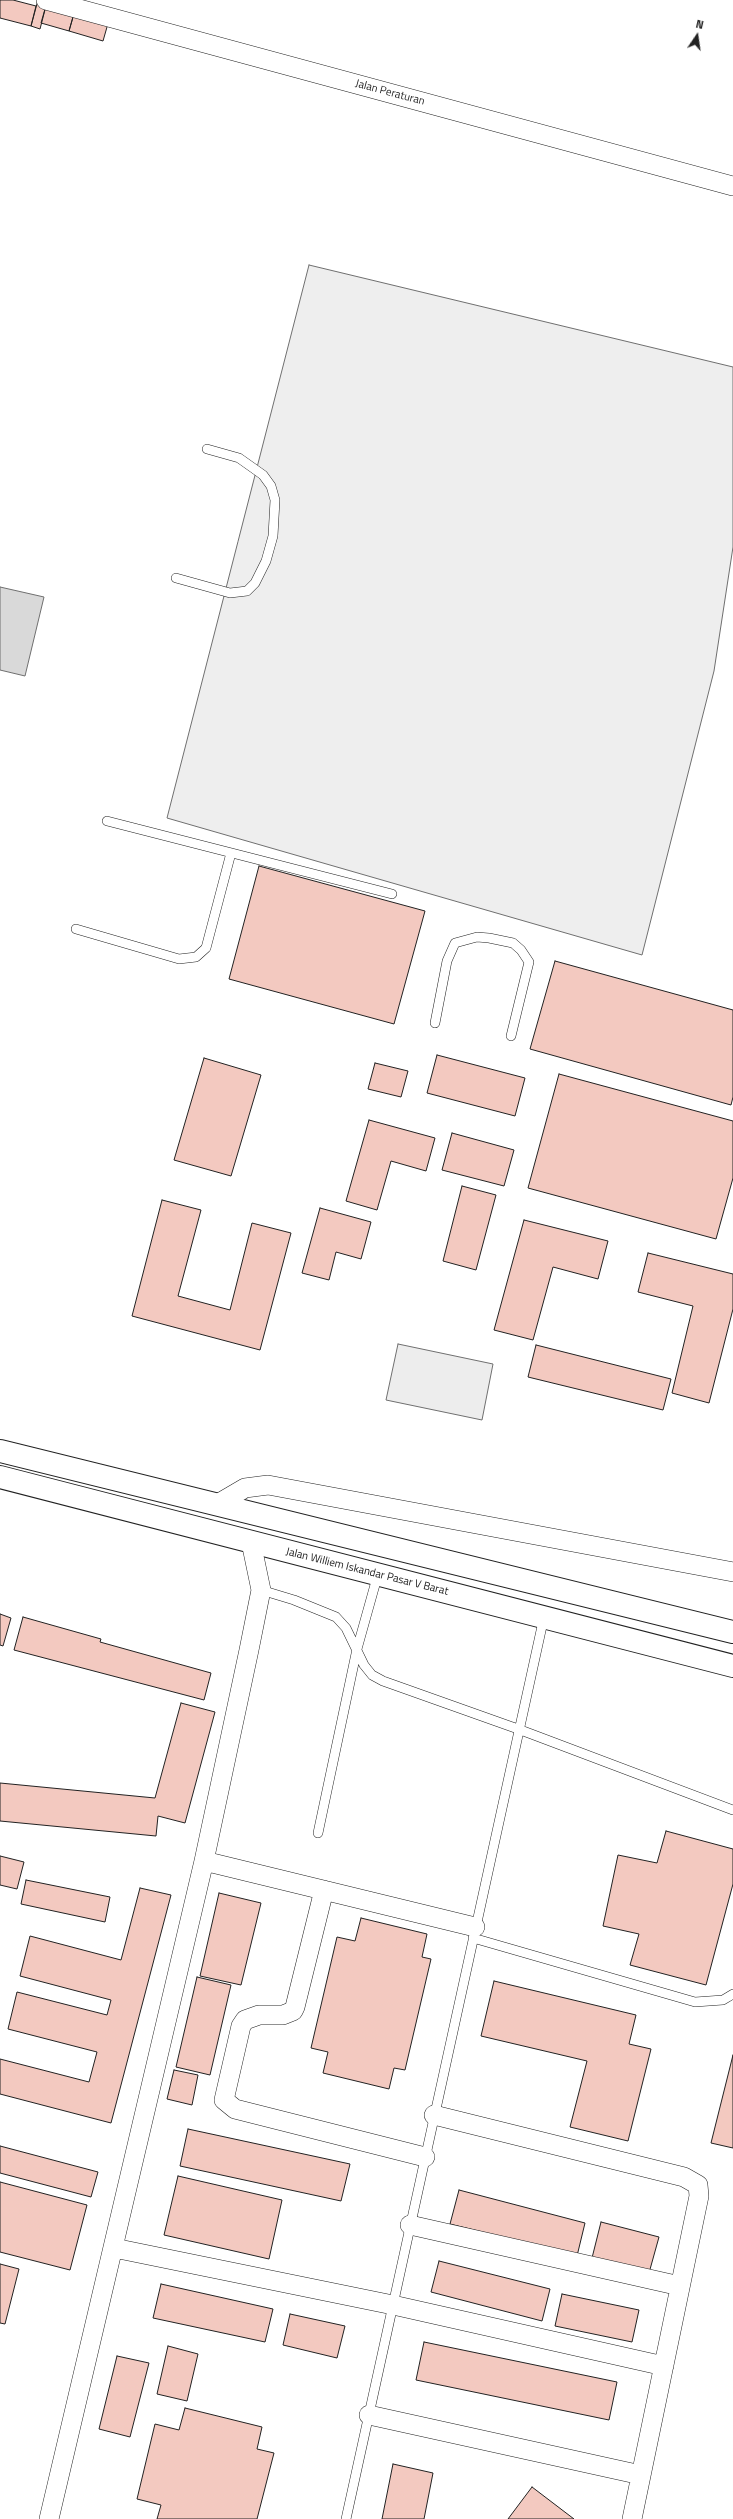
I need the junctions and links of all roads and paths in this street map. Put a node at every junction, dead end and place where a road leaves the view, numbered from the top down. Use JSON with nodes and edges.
{"nodes":[{"id":1,"x":46,"y":0,"type":"edge"},
{"id":2,"x":733,"y":186,"type":"edge"},
{"id":3,"x":207,"y":450,"type":"dead end"},
{"id":4,"x":176,"y":578,"type":"dead end"},
{"id":5,"x":107,"y":821,"type":"dead end"},
{"id":6,"x":231,"y":853,"type":"junction"},
{"id":7,"x":392,"y":894,"type":"dead end"},
{"id":8,"x":76,"y":930,"type":"dead end"},
{"id":9,"x":436,"y":1023,"type":"dead end"},
{"id":10,"x":511,"y":1036,"type":"dead end"},
{"id":11,"x":0,"y":1451,"type":"edge"},
{"id":12,"x":0,"y":1477,"type":"edge"},
{"id":13,"x":216,"y":1505,"type":"junction"},
{"id":14,"x":250,"y":1542,"type":"junction"},
{"id":15,"x":733,"y":1572,"type":"edge"},
{"id":16,"x":378,"y":1574,"type":"junction"},
{"id":17,"x":261,"y":1590,"type":"junction"},
{"id":18,"x":544,"y":1617,"type":"junction"},
{"id":19,"x":733,"y":1632,"type":"edge"},
{"id":20,"x":357,"y":1649,"type":"junction"},
{"id":21,"x":733,"y":1666,"type":"edge"},
{"id":22,"x":518,"y":1729,"type":"junction"},
{"id":23,"x":733,"y":1810,"type":"edge"},
{"id":24,"x":318,"y":1833,"type":"dead end"},
{"id":25,"x":204,"y":1861,"type":"junction"},
{"id":26,"x":324,"y":1890,"type":"junction"},
{"id":27,"x":474,"y":1933,"type":"junction"},
{"id":28,"x":733,"y":1994,"type":"edge"},
{"id":29,"x":434,"y":2115,"type":"junction"},
{"id":30,"x":425,"y":2158,"type":"junction"},
{"id":31,"x":410,"y":2225,"type":"junction"},
{"id":32,"x":114,"y":2248,"type":"junction"},
{"id":33,"x":680,"y":2286,"type":"junction"},
{"id":34,"x":393,"y":2305,"type":"junction"},
{"id":35,"x":664,"y":2366,"type":"junction"},
{"id":36,"x":369,"y":2415,"type":"junction"},
{"id":37,"x":642,"y":2476,"type":"junction"},
{"id":38,"x":49,"y":2519,"type":"edge"},
{"id":39,"x":346,"y":2519,"type":"edge"},
{"id":40,"x":632,"y":2519,"type":"edge"}],
"edges":[{"from":1,"to":2,"type":"street","name":"Jalan Peraturan"},
{"from":3,"to":4,"type":"lane"},
{"from":5,"to":6,"type":"lane"},
{"from":6,"to":7,"type":"lane"},
{"from":6,"to":8,"type":"lane"},
{"from":9,"to":10,"type":"lane"},
{"from":11,"to":13,"type":"street"},
{"from":12,"to":14,"type":"street","name":"Jalan Williem Iskandar Pasar V Barat"},
{"from":13,"to":15,"type":"street"},
{"from":13,"to":19,"type":"street"},
{"from":14,"to":16,"type":"street","name":"Jalan Williem Iskandar Pasar V Barat"},
{"from":14,"to":17,"type":"street"},
{"from":16,"to":18,"type":"street","name":"Jalan Williem Iskandar Pasar V Barat"},
{"from":16,"to":20,"type":"lane"},
{"from":17,"to":20,"type":"lane"},
{"from":17,"to":25,"type":"street"},
{"from":18,"to":21,"type":"street","name":"Jalan Williem Iskandar Pasar V Barat"},
{"from":18,"to":22,"type":"lane"},
{"from":20,"to":22,"type":"lane"},
{"from":20,"to":24,"type":"lane"},
{"from":22,"to":23,"type":"lane"},
{"from":22,"to":27,"type":"lane"},
{"from":25,"to":26,"type":"street"},
{"from":25,"to":32,"type":"street"},
{"from":26,"to":27,"type":"street"},
{"from":26,"to":30,"type":"street"},
{"from":27,"to":28,"type":"lane"},
{"from":27,"to":29,"type":"lane"},
{"from":29,"to":30,"type":"lane"},
{"from":29,"to":33,"type":"street"},
{"from":30,"to":31,"type":"lane"},
{"from":31,"to":33,"type":"street"},
{"from":31,"to":34,"type":"lane"},
{"from":32,"to":34,"type":"street"},
{"from":32,"to":38,"type":"street"},
{"from":33,"to":35,"type":"street"},
{"from":34,"to":35,"type":"street"},
{"from":34,"to":36,"type":"lane"},
{"from":35,"to":37,"type":"street"},
{"from":36,"to":37,"type":"street"},
{"from":36,"to":39,"type":"lane"},
{"from":37,"to":40,"type":"street"}]}
